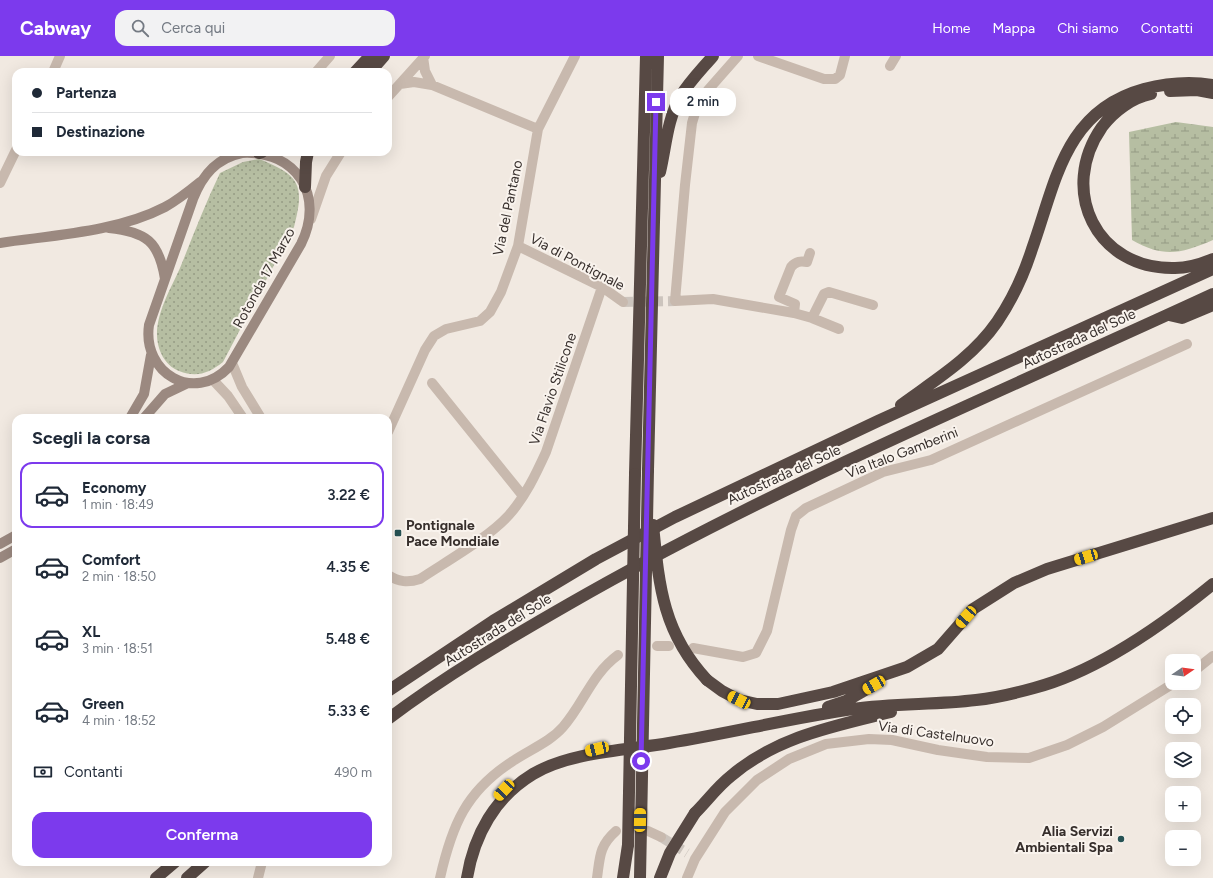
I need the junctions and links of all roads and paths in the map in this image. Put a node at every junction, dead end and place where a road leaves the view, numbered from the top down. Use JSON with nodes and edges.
{"nodes":[{"id":1,"x":60,"y":56,"type":"edge"},
{"id":2,"x":370,"y":56,"type":"edge"},
{"id":3,"x":384,"y":56,"type":"edge"},
{"id":4,"x":575,"y":56,"type":"edge"},
{"id":5,"x":641,"y":56,"type":"edge"},
{"id":6,"x":646,"y":56,"type":"edge"},
{"id":7,"x":658,"y":56,"type":"edge"},
{"id":8,"x":713,"y":56,"type":"edge"},
{"id":9,"x":738,"y":56,"type":"edge"},
{"id":10,"x":758,"y":56,"type":"edge"},
{"id":11,"x":845,"y":56,"type":"edge"},
{"id":12,"x":896,"y":56,"type":"edge"},
{"id":13,"x":328,"y":57,"type":"edge"},
{"id":14,"x":424,"y":57,"type":"edge"},
{"id":15,"x":890,"y":66,"type":"dead end"},
{"id":16,"x":55,"y":68,"type":"edge"},
{"id":17,"x":319,"y":68,"type":"edge"},
{"id":18,"x":359,"y":68,"type":"edge"},
{"id":19,"x":374,"y":68,"type":"edge"},
{"id":20,"x":400,"y":84,"type":"junction"},
{"id":21,"x":432,"y":85,"type":"junction"},
{"id":22,"x":1213,"y":85,"type":"edge"},
{"id":23,"x":392,"y":93,"type":"edge"},
{"id":24,"x":1213,"y":93,"type":"edge"},
{"id":25,"x":645,"y":102,"type":"junction"},
{"id":26,"x":538,"y":129,"type":"junction"},
{"id":27,"x":13,"y":156,"type":"edge"},
{"id":28,"x":228,"y":156,"type":"edge"},
{"id":29,"x":271,"y":156,"type":"edge"},
{"id":30,"x":307,"y":156,"type":"edge"},
{"id":31,"x":339,"y":156,"type":"edge"},
{"id":32,"x":202,"y":180,"type":"junction"},
{"id":33,"x":0,"y":183,"type":"edge"},
{"id":34,"x":305,"y":187,"type":"junction"},
{"id":35,"x":654,"y":194,"type":"junction"},
{"id":36,"x":309,"y":222,"type":"junction"},
{"id":37,"x":105,"y":228,"type":"junction"},
{"id":38,"x":0,"y":242,"type":"edge"},
{"id":39,"x":518,"y":246,"type":"junction"},
{"id":40,"x":810,"y":253,"type":"dead end"},
{"id":41,"x":1213,"y":259,"type":"edge"},
{"id":42,"x":1213,"y":269,"type":"edge"},
{"id":43,"x":165,"y":280,"type":"junction"},
{"id":44,"x":602,"y":287,"type":"junction"},
{"id":45,"x":1213,"y":294,"type":"edge"},
{"id":46,"x":623,"y":302,"type":"tunnel mouth"},
{"id":47,"x":873,"y":305,"type":"dead end"},
{"id":48,"x":1213,"y":305,"type":"edge"},
{"id":49,"x":794,"y":313,"type":"junction"},
{"id":50,"x":1169,"y":314,"type":"junction"},
{"id":51,"x":812,"y":318,"type":"junction"},
{"id":52,"x":839,"y":329,"type":"dead end"},
{"id":53,"x":1187,"y":344,"type":"dead end"},
{"id":54,"x":151,"y":355,"type":"junction"},
{"id":55,"x":232,"y":363,"type":"junction"},
{"id":56,"x":213,"y":380,"type":"junction"},
{"id":57,"x":188,"y":383,"type":"junction"},
{"id":58,"x":432,"y":383,"type":"dead end"},
{"id":59,"x":133,"y":414,"type":"edge"},
{"id":60,"x":148,"y":414,"type":"edge"},
{"id":61,"x":240,"y":414,"type":"edge"},
{"id":62,"x":259,"y":414,"type":"edge"},
{"id":63,"x":878,"y":421,"type":"junction"},
{"id":64,"x":392,"y":423,"type":"edge"},
{"id":65,"x":648,"y":470,"type":"junction"},
{"id":66,"x":523,"y":496,"type":"junction"},
{"id":67,"x":1213,"y":518,"type":"edge"},
{"id":68,"x":12,"y":537,"type":"edge"},
{"id":69,"x":0,"y":544,"type":"edge"},
{"id":70,"x":12,"y":551,"type":"edge"},
{"id":71,"x":0,"y":558,"type":"edge"},
{"id":72,"x":392,"y":578,"type":"edge"},
{"id":73,"x":1213,"y":584,"type":"edge"},
{"id":74,"x":657,"y":646,"type":"dead end"},
{"id":75,"x":669,"y":646,"type":"dead end"},
{"id":76,"x":693,"y":648,"type":"dead end"},
{"id":77,"x":618,"y":655,"type":"dead end"},
{"id":78,"x":1213,"y":656,"type":"edge"},
{"id":79,"x":1201,"y":665,"type":"edge"},
{"id":80,"x":901,"y":670,"type":"junction"},
{"id":81,"x":392,"y":688,"type":"edge"},
{"id":82,"x":1165,"y":689,"type":"edge"},
{"id":83,"x":928,"y":703,"type":"junction"},
{"id":84,"x":392,"y":716,"type":"edge"},
{"id":85,"x":616,"y":831,"type":"dead end"},
{"id":86,"x":648,"y":831,"type":"dead end"},
{"id":87,"x":660,"y":838,"type":"tunnel mouth"},
{"id":88,"x":628,"y":845,"type":"junction"},
{"id":89,"x":170,"y":866,"type":"edge"},
{"id":90,"x":200,"y":866,"type":"edge"},
{"id":91,"x":261,"y":866,"type":"edge"},
{"id":92,"x":156,"y":878,"type":"edge"},
{"id":93,"x":187,"y":878,"type":"edge"},
{"id":94,"x":258,"y":878,"type":"edge"},
{"id":95,"x":440,"y":878,"type":"edge"},
{"id":96,"x":463,"y":878,"type":"edge"},
{"id":97,"x":468,"y":878,"type":"edge"},
{"id":98,"x":597,"y":878,"type":"edge"},
{"id":99,"x":623,"y":878,"type":"edge"},
{"id":100,"x":627,"y":878,"type":"edge"},
{"id":101,"x":640,"y":878,"type":"edge"},
{"id":102,"x":660,"y":878,"type":"edge"},
{"id":103,"x":687,"y":878,"type":"edge"}],
"edges":[{"from":1,"to":16,"type":"street"},
{"from":2,"to":18,"type":"highway"},
{"from":3,"to":19,"type":"highway"},
{"from":4,"to":26,"type":"street","name":"Via del Pantano"},
{"from":5,"to":25,"type":"highway"},
{"from":6,"to":25,"type":"highway"},
{"from":7,"to":35,"type":"highway"},
{"from":8,"to":35,"type":"highway"},
{"from":9,"to":49,"type":"street"},
{"from":10,"to":11,"type":"street"},
{"from":12,"to":15,"type":"street"},
{"from":13,"to":17,"type":"street"},
{"from":14,"to":20,"type":"street"},
{"from":14,"to":21,"type":"street"},
{"from":20,"to":21,"type":"street"},
{"from":20,"to":23,"type":"street"},
{"from":21,"to":26,"type":"street"},
{"from":22,"to":63,"type":"highway"},
{"from":24,"to":41,"type":"highway"},
{"from":25,"to":88,"type":"highway","bridge":true},
{"from":26,"to":39,"type":"street","name":"Via del Pantano"},
{"from":27,"to":33,"type":"street"},
{"from":28,"to":32,"type":"main road","name":"Rotonda 17 Marzo"},
{"from":29,"to":34,"type":"main road","name":"Rotonda 17 Marzo"},
{"from":30,"to":34,"type":"highway"},
{"from":31,"to":36,"type":"street"},
{"from":32,"to":37,"type":"main road"},
{"from":32,"to":43,"type":"main road","name":"Rotonda 17 Marzo"},
{"from":34,"to":36,"type":"main road","name":"Rotonda 17 Marzo"},
{"from":35,"to":65,"type":"highway"},
{"from":36,"to":55,"type":"main road","name":"Rotonda 17 Marzo"},
{"from":37,"to":38,"type":"main road"},
{"from":37,"to":43,"type":"main road"},
{"from":39,"to":44,"type":"street","name":"Via di Pontignale"},
{"from":39,"to":64,"type":"street","name":"Via del Pantano"},
{"from":40,"to":49,"type":"street"},
{"from":42,"to":63,"type":"highway","name":"Autostrada del Sole"},
{"from":43,"to":54,"type":"main road","name":"Rotonda 17 Marzo"},
{"from":44,"to":46,"type":"street","name":"Via di Pontignale"},
{"from":44,"to":66,"type":"street","name":"Via Flavio Stilicone"},
{"from":45,"to":50,"type":"highway","name":"Autostrada del Sole"},
{"from":47,"to":51,"type":"street"},
{"from":48,"to":50,"type":"highway"},
{"from":49,"to":51,"type":"street"},
{"from":50,"to":84,"type":"highway","name":"Autostrada del Sole"},
{"from":51,"to":52,"type":"street"},
{"from":53,"to":76,"type":"street","name":"Via Italo Gamberini"},
{"from":54,"to":57,"type":"main road","name":"Rotonda 17 Marzo"},
{"from":54,"to":59,"type":"main road"},
{"from":55,"to":56,"type":"main road","name":"Rotonda 17 Marzo"},
{"from":55,"to":62,"type":"street"},
{"from":56,"to":57,"type":"main road","name":"Rotonda 17 Marzo"},
{"from":56,"to":61,"type":"street"},
{"from":57,"to":60,"type":"main road"},
{"from":58,"to":66,"type":"street"},
{"from":63,"to":81,"type":"highway","name":"Autostrada del Sole"},
{"from":65,"to":80,"type":"highway","bridge":true},
{"from":65,"to":101,"type":"highway","bridge":true},
{"from":66,"to":72,"type":"street","name":"Via Flavio Stilicone"},
{"from":67,"to":80,"type":"highway"},
{"from":68,"to":69,"type":"main road"},
{"from":70,"to":71,"type":"main road"},
{"from":73,"to":83,"type":"highway"},
{"from":74,"to":75,"type":"street"},
{"from":77,"to":95,"type":"street"},
{"from":78,"to":79,"type":"street"},
{"from":80,"to":96,"type":"highway"},
{"from":82,"to":103,"type":"street","name":"Via di Castelnuovo"},
{"from":83,"to":97,"type":"highway"},
{"from":83,"to":102,"type":"highway","bridge":true},
{"from":85,"to":98,"type":"street"},
{"from":86,"to":87,"type":"street"},
{"from":88,"to":99,"type":"highway"},
{"from":88,"to":100,"type":"highway"},
{"from":89,"to":92,"type":"highway"},
{"from":90,"to":93,"type":"highway"},
{"from":91,"to":94,"type":"street"}]}
